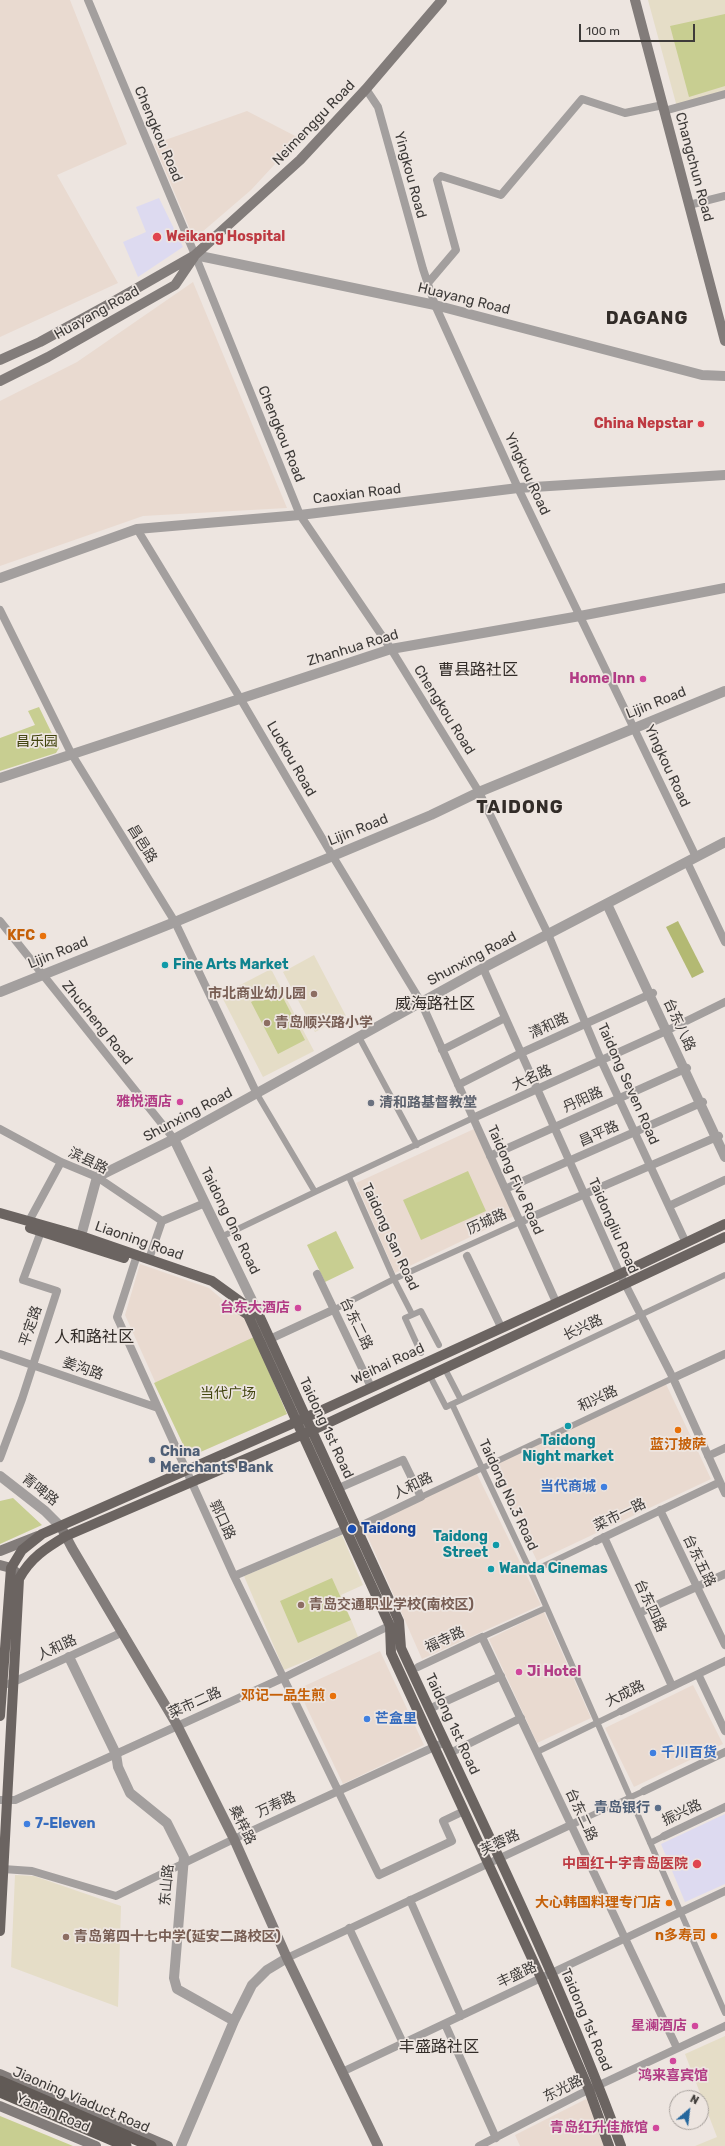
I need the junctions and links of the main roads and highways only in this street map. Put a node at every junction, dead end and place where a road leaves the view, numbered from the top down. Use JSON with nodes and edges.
{"nodes":[{"id":1,"x":442,"y":0,"type":"edge"},
{"id":2,"x":635,"y":0,"type":"edge"},
{"id":3,"x":195,"y":255,"type":"junction"},
{"id":4,"x":725,"y":341,"type":"edge"},
{"id":5,"x":0,"y":360,"type":"edge"},
{"id":6,"x":0,"y":381,"type":"edge"},
{"id":7,"x":0,"y":1213,"type":"edge"},
{"id":8,"x":0,"y":1219,"type":"edge"},
{"id":9,"x":725,"y":1224,"type":"edge"},
{"id":10,"x":42,"y":1228,"type":"junction"},
{"id":11,"x":725,"y":1237,"type":"edge"},
{"id":12,"x":136,"y":1258,"type":"junction"},
{"id":13,"x":248,"y":1315,"type":"joint"},
{"id":14,"x":259,"y":1315,"type":"joint"},
{"id":15,"x":306,"y":1417,"type":"junction"},
{"id":16,"x":296,"y":1422,"type":"junction"},
{"id":17,"x":313,"y":1430,"type":"junction"},
{"id":18,"x":302,"y":1434,"type":"junction"},
{"id":19,"x":63,"y":1531,"type":"junction"},
{"id":20,"x":42,"y":1534,"type":"junction"},
{"id":21,"x":0,"y":1551,"type":"edge"},
{"id":22,"x":0,"y":1565,"type":"edge"},
{"id":23,"x":11,"y":1568,"type":"junction"},
{"id":24,"x":19,"y":1579,"type":"junction"},
{"id":25,"x":394,"y":1623,"type":"junction"},
{"id":26,"x":0,"y":1716,"type":"edge"},
{"id":27,"x":3,"y":1800,"type":"edge"},
{"id":28,"x":0,"y":1930,"type":"edge"},
{"id":29,"x":0,"y":2074,"type":"edge"},
{"id":30,"x":0,"y":2081,"type":"edge"},
{"id":31,"x":0,"y":2092,"type":"edge"},
{"id":32,"x":53,"y":2096,"type":"junction"},
{"id":33,"x":0,"y":2106,"type":"edge"},
{"id":34,"x":41,"y":2122,"type":"junction"},
{"id":35,"x":96,"y":2146,"type":"edge"},
{"id":36,"x":126,"y":2146,"type":"edge"},
{"id":37,"x":151,"y":2146,"type":"edge"},
{"id":38,"x":168,"y":2146,"type":"edge"},
{"id":39,"x":378,"y":2146,"type":"edge"},
{"id":40,"x":609,"y":2146,"type":"edge"},
{"id":41,"x":621,"y":2146,"type":"edge"}],
"edges":[{"from":1,"to":3,"type":"main road","name":"Neimenggu Road"},
{"from":2,"to":4,"type":"main road","name":"Changchun Road"},
{"from":3,"to":5,"type":"main road","name":"Huayang Road"},
{"from":3,"to":6,"type":"main road","name":"Huayang Road"},
{"from":7,"to":10,"type":"main road","name":"Liaoning Road"},
{"from":8,"to":10,"type":"main road","name":"Liaoning Road"},
{"from":9,"to":15,"type":"main road","name":"Weihai Road"},
{"from":10,"to":12,"type":"main road","name":"Liaoning Road"},
{"from":10,"to":12,"type":"main road","name":"Liaoning Road"},
{"from":11,"to":17,"type":"main road","name":"Weihai Road"},
{"from":12,"to":13,"type":"main road","name":"Liaoning Road"},
{"from":12,"to":14,"type":"main road","name":"Liaoning Road"},
{"from":13,"to":16,"type":"main road","name":"Taidong 1st Road"},
{"from":14,"to":15,"type":"main road","name":"Taidong 1st Road"},
{"from":15,"to":16,"type":"main road","name":"Weihai Road"},
{"from":15,"to":17,"type":"main road","name":"Taidong 1st Road"},
{"from":16,"to":18,"type":"main road","name":"Taidong 1st Road"},
{"from":16,"to":19,"type":"main road","name":"Weihai Road"},
{"from":17,"to":18,"type":"main road","name":"Weihai Road"},
{"from":17,"to":25,"type":"main road","name":"Taidong 1st Road"},
{"from":18,"to":19,"type":"main road","name":"Weihai Road"},
{"from":18,"to":25,"type":"main road","name":"Taidong 1st Road"},
{"from":19,"to":20,"type":"main road"},
{"from":19,"to":24,"type":"main road"},
{"from":19,"to":39,"type":"main road","name":"桑梓路"},
{"from":20,"to":21,"type":"main road"},
{"from":20,"to":23,"type":"main road"},
{"from":22,"to":23,"type":"main road"},
{"from":23,"to":24,"type":"main road"},
{"from":23,"to":26,"type":"main road"},
{"from":24,"to":27,"type":"main road"},
{"from":25,"to":40,"type":"main road","name":"Taidong 1st Road"},
{"from":25,"to":41,"type":"main road","name":"Taidong 1st Road"},
{"from":27,"to":28,"type":"main road"},
{"from":29,"to":32,"type":"main road","name":"Yan'an Road"},
{"from":30,"to":37,"type":"highway","name":"Jiaoning Viaduct Road","bridge":true},
{"from":31,"to":36,"type":"highway","name":"Jiaoning Viaduct Road","bridge":true},
{"from":32,"to":34,"type":"main road"},
{"from":32,"to":38,"type":"main road","name":"Yan'an Road"},
{"from":33,"to":34,"type":"main road","name":"Yan'an Road"},
{"from":34,"to":35,"type":"main road","name":"Yan'an Road"}]}
